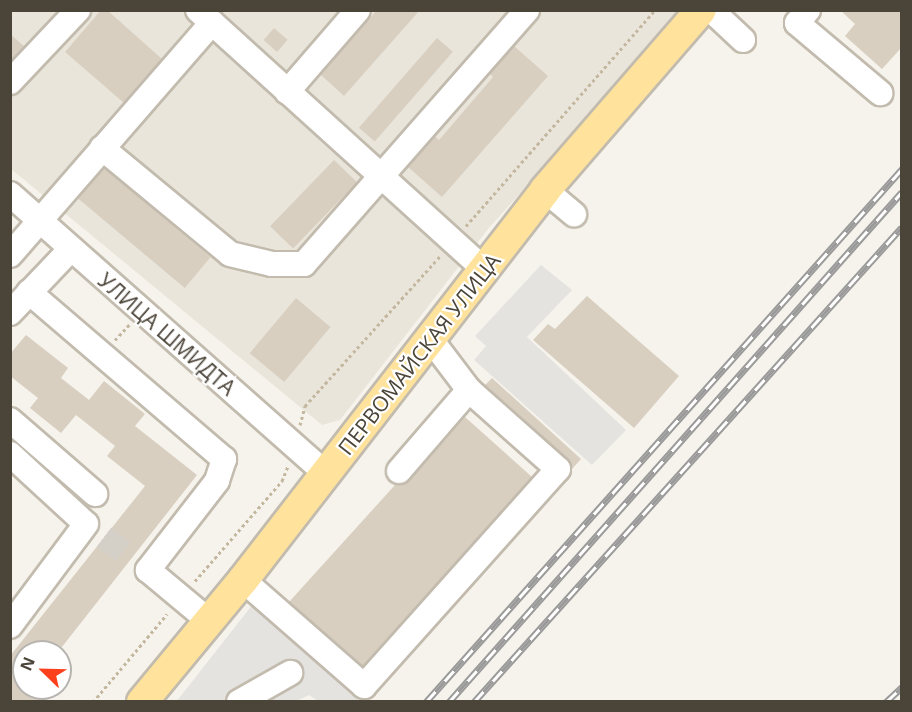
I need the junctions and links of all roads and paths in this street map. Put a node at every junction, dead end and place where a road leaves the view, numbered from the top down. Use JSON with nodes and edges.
{"nodes":[{"id":1,"x":78,"y":10,"type":"edge"},
{"id":2,"x":358,"y":10,"type":"edge"},
{"id":3,"x":527,"y":10,"type":"edge"},
{"id":4,"x":701,"y":10,"type":"edge"},
{"id":5,"x":711,"y":10,"type":"edge"},
{"id":6,"x":808,"y":10,"type":"edge"},
{"id":7,"x":205,"y":17,"type":"edge"},
{"id":8,"x":743,"y":40,"type":"dead end"},
{"id":9,"x":10,"y":82,"type":"edge"},
{"id":10,"x":287,"y":92,"type":"junction"},
{"id":11,"x":880,"y":93,"type":"dead end"},
{"id":12,"x":102,"y":148,"type":"junction"},
{"id":13,"x":382,"y":177,"type":"junction"},
{"id":14,"x":545,"y":190,"type":"junction"},
{"id":15,"x":10,"y":194,"type":"edge"},
{"id":16,"x":574,"y":214,"type":"dead end"},
{"id":17,"x":39,"y":221,"type":"junction"},
{"id":18,"x":71,"y":249,"type":"junction"},
{"id":19,"x":10,"y":255,"type":"edge"},
{"id":20,"x":485,"y":270,"type":"junction"},
{"id":21,"x":29,"y":292,"type":"junction"},
{"id":22,"x":142,"y":311,"type":"junction"},
{"id":23,"x":10,"y":313,"type":"edge"},
{"id":24,"x":431,"y":340,"type":"junction"},
{"id":25,"x":102,"y":355,"type":"junction"},
{"id":26,"x":469,"y":390,"type":"junction"},
{"id":27,"x":10,"y":420,"type":"edge"},
{"id":28,"x":295,"y":446,"type":"junction"},
{"id":29,"x":10,"y":454,"type":"edge"},
{"id":30,"x":399,"y":471,"type":"dead end"},
{"id":31,"x":325,"y":473,"type":"junction"},
{"id":32,"x":95,"y":494,"type":"dead end"},
{"id":33,"x":243,"y":580,"type":"junction"},
{"id":34,"x":181,"y":597,"type":"junction"},
{"id":35,"x":208,"y":620,"type":"junction"},
{"id":36,"x":10,"y":626,"type":"edge"},
{"id":37,"x":291,"y":673,"type":"dead end"},
{"id":38,"x":93,"y":702,"type":"edge"},
{"id":39,"x":142,"y":702,"type":"edge"},
{"id":40,"x":239,"y":702,"type":"edge"}],
"edges":[{"from":1,"to":9,"type":"street"},
{"from":2,"to":10,"type":"street"},
{"from":3,"to":13,"type":"street"},
{"from":4,"to":14,"type":"main road","name":"ПЕРВОМАЙСКАЯ УЛИЦА"},
{"from":5,"to":8,"type":"street"},
{"from":6,"to":11,"type":"street"},
{"from":7,"to":10,"type":"street"},
{"from":7,"to":12,"type":"street"},
{"from":10,"to":13,"type":"street"},
{"from":12,"to":13,"type":"street"},
{"from":12,"to":17,"type":"street"},
{"from":13,"to":20,"type":"street"},
{"from":14,"to":16,"type":"street"},
{"from":14,"to":20,"type":"main road","name":"ПЕРВОМАЙСКАЯ УЛИЦА"},
{"from":15,"to":17,"type":"street","name":"УЛИЦА ШМИДТА"},
{"from":17,"to":18,"type":"street","name":"УЛИЦА ШМИДТА"},
{"from":17,"to":19,"type":"street"},
{"from":18,"to":21,"type":"street"},
{"from":18,"to":22,"type":"street","name":"УЛИЦА ШМИДТА"},
{"from":20,"to":24,"type":"main road","name":"ПЕРВОМАЙСКАЯ УЛИЦА"},
{"from":21,"to":23,"type":"street"},
{"from":21,"to":25,"type":"street"},
{"from":22,"to":25,"type":"path"},
{"from":22,"to":28,"type":"street","name":"УЛИЦА ШМИДТА"},
{"from":24,"to":26,"type":"street"},
{"from":24,"to":31,"type":"main road","name":"ПЕРВОМАЙСКАЯ УЛИЦА"},
{"from":25,"to":34,"type":"street"},
{"from":26,"to":30,"type":"street"},
{"from":26,"to":33,"type":"street"},
{"from":27,"to":32,"type":"street"},
{"from":28,"to":31,"type":"street","name":"УЛИЦА ШМИДТА"},
{"from":28,"to":34,"type":"path"},
{"from":29,"to":36,"type":"street"},
{"from":31,"to":33,"type":"main road","name":"ПЕРВОМАЙСКАЯ УЛИЦА"},
{"from":33,"to":35,"type":"main road","name":"ПЕРВОМАЙСКАЯ УЛИЦА"},
{"from":34,"to":35,"type":"street"},
{"from":34,"to":38,"type":"path"},
{"from":35,"to":39,"type":"main road","name":"ПЕРВОМАЙСКАЯ УЛИЦА"},
{"from":37,"to":40,"type":"street"}]}
